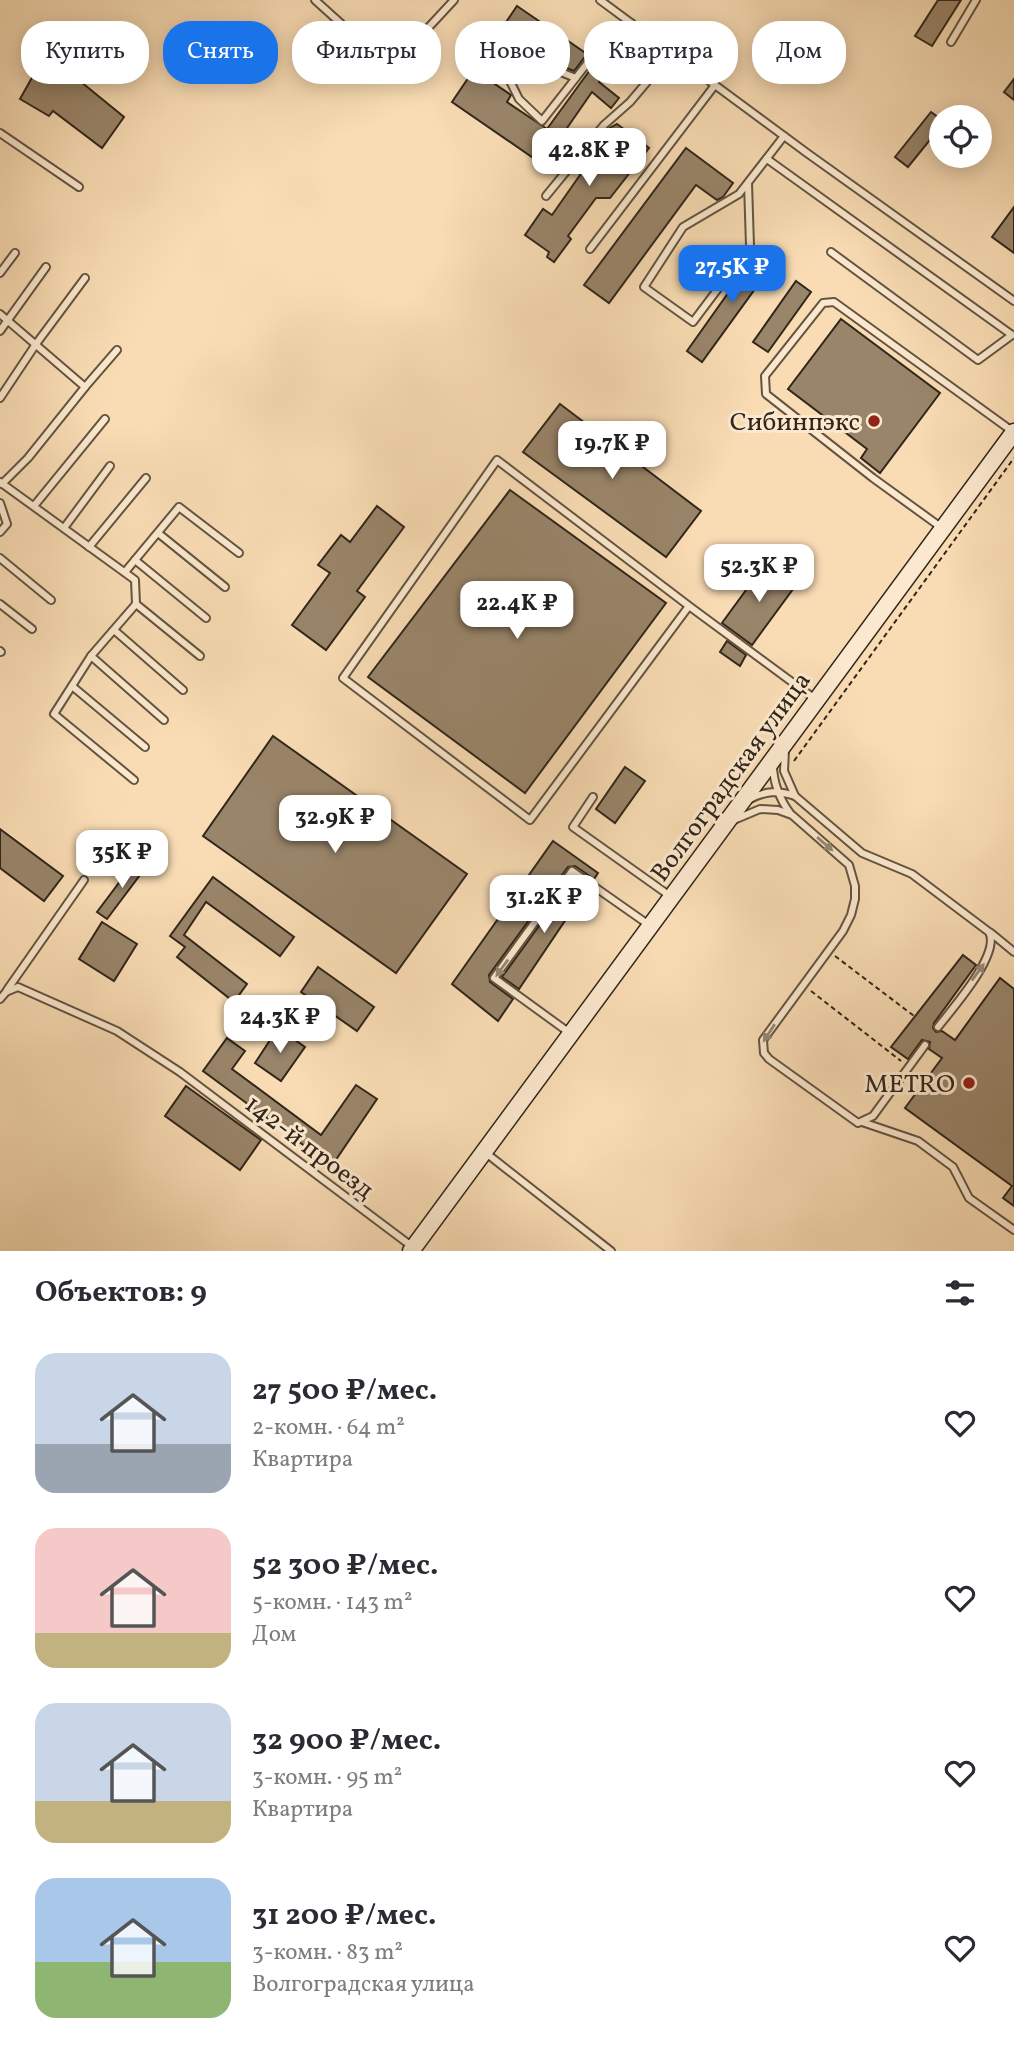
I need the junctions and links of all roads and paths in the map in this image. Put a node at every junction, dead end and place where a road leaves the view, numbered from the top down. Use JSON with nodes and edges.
{"nodes":[{"id":1,"x":315,"y":0,"type":"edge"},
{"id":2,"x":454,"y":0,"type":"edge"},
{"id":3,"x":600,"y":0,"type":"edge"},
{"id":4,"x":976,"y":0,"type":"edge"},
{"id":5,"x":628,"y":21,"type":"edge"},
{"id":6,"x":951,"y":42,"type":"dead end"},
{"id":7,"x":584,"y":68,"type":"edge"},
{"id":8,"x":576,"y":78,"type":"junction"},
{"id":9,"x":645,"y":84,"type":"edge"},
{"id":10,"x":715,"y":85,"type":"joint"},
{"id":11,"x":0,"y":133,"type":"edge"},
{"id":12,"x":784,"y":136,"type":"junction"},
{"id":13,"x":767,"y":159,"type":"junction"},
{"id":14,"x":748,"y":183,"type":"junction"},
{"id":15,"x":79,"y":187,"type":"dead end"},
{"id":16,"x":546,"y":196,"type":"dead end"},
{"id":17,"x":590,"y":248,"type":"dead end"},
{"id":18,"x":831,"y":252,"type":"dead end"},
{"id":19,"x":15,"y":253,"type":"dead end"},
{"id":20,"x":47,"y":267,"type":"dead end"},
{"id":21,"x":0,"y":273,"type":"edge"},
{"id":22,"x":85,"y":278,"type":"dead end"},
{"id":23,"x":1014,"y":301,"type":"edge"},
{"id":24,"x":0,"y":314,"type":"edge"},
{"id":25,"x":7,"y":320,"type":"junction"},
{"id":26,"x":0,"y":331,"type":"edge"},
{"id":27,"x":1013,"y":335,"type":"edge"},
{"id":28,"x":36,"y":344,"type":"junction"},
{"id":29,"x":117,"y":350,"type":"dead end"},
{"id":30,"x":85,"y":387,"type":"junction"},
{"id":31,"x":0,"y":398,"type":"edge"},
{"id":32,"x":105,"y":419,"type":"dead end"},
{"id":33,"x":1014,"y":432,"type":"edge"},
{"id":34,"x":1014,"y":458,"type":"edge"},
{"id":35,"x":110,"y":466,"type":"dead end"},
{"id":36,"x":146,"y":478,"type":"dead end"},
{"id":37,"x":1,"y":483,"type":"edge"},
{"id":38,"x":0,"y":503,"type":"edge"},
{"id":39,"x":34,"y":506,"type":"junction"},
{"id":40,"x":64,"y":528,"type":"junction"},
{"id":41,"x":943,"y":528,"type":"junction"},
{"id":42,"x":0,"y":532,"type":"edge"},
{"id":43,"x":158,"y":533,"type":"junction"},
{"id":44,"x":89,"y":547,"type":"junction"},
{"id":45,"x":239,"y":553,"type":"dead end"},
{"id":46,"x":0,"y":558,"type":"edge"},
{"id":47,"x":135,"y":560,"type":"junction"},
{"id":48,"x":125,"y":572,"type":"junction"},
{"id":49,"x":225,"y":587,"type":"dead end"},
{"id":50,"x":51,"y":600,"type":"dead end"},
{"id":51,"x":0,"y":604,"type":"edge"},
{"id":52,"x":136,"y":604,"type":"junction"},
{"id":53,"x":689,"y":606,"type":"junction"},
{"id":54,"x":206,"y":618,"type":"dead end"},
{"id":55,"x":32,"y":629,"type":"dead end"},
{"id":56,"x":114,"y":630,"type":"junction"},
{"id":57,"x":91,"y":656,"type":"junction"},
{"id":58,"x":200,"y":656,"type":"dead end"},
{"id":59,"x":72,"y":686,"type":"junction"},
{"id":60,"x":183,"y":690,"type":"dead end"},
{"id":61,"x":816,"y":701,"type":"junction"},
{"id":62,"x":164,"y":720,"type":"dead end"},
{"id":63,"x":789,"y":738,"type":"junction"},
{"id":64,"x":145,"y":747,"type":"dead end"},
{"id":65,"x":772,"y":760,"type":"junction"},
{"id":66,"x":793,"y":763,"type":"dead end"},
{"id":67,"x":134,"y":780,"type":"dead end"},
{"id":68,"x":778,"y":791,"type":"junction"},
{"id":69,"x":593,"y":796,"type":"dead end"},
{"id":70,"x":795,"y":796,"type":"junction"},
{"id":71,"x":736,"y":810,"type":"junction"},
{"id":72,"x":792,"y":815,"type":"junction"},
{"id":73,"x":724,"y":827,"type":"junction"},
{"id":74,"x":84,"y":880,"type":"dead end"},
{"id":75,"x":671,"y":898,"type":"junction"},
{"id":76,"x":651,"y":926,"type":"junction"},
{"id":77,"x":989,"y":932,"type":"junction"},
{"id":78,"x":829,"y":951,"type":"junction"},
{"id":79,"x":1014,"y":951,"type":"edge"},
{"id":80,"x":803,"y":985,"type":"junction"},
{"id":81,"x":6,"y":992,"type":"junction"},
{"id":82,"x":0,"y":999,"type":"edge"},
{"id":83,"x":914,"y":1016,"type":"dead end"},
{"id":84,"x":938,"y":1027,"type":"dead end"},
{"id":85,"x":571,"y":1034,"type":"junction"},
{"id":86,"x":925,"y":1045,"type":"dead end"},
{"id":87,"x":909,"y":1067,"type":"junction"},
{"id":88,"x":862,"y":1122,"type":"junction"},
{"id":89,"x":484,"y":1152,"type":"junction"},
{"id":90,"x":1014,"y":1230,"type":"edge"},
{"id":91,"x":412,"y":1249,"type":"edge"},
{"id":92,"x":611,"y":1251,"type":"edge"}],
"edges":[{"from":1,"to":2,"type":"lane"},
{"from":3,"to":5,"type":"lane"},
{"from":4,"to":6,"type":"lane"},
{"from":7,"to":8,"type":"lane"},
{"from":8,"to":8,"type":"lane"},
{"from":9,"to":16,"type":"lane"},
{"from":10,"to":12,"type":"lane"},
{"from":10,"to":17,"type":"lane"},
{"from":11,"to":15,"type":"lane"},
{"from":12,"to":13,"type":"lane"},
{"from":12,"to":23,"type":"lane"},
{"from":13,"to":14,"type":"lane"},
{"from":13,"to":27,"type":"lane"},
{"from":14,"to":14,"type":"lane"},
{"from":18,"to":27,"type":"lane"},
{"from":19,"to":21,"type":"lane"},
{"from":20,"to":25,"type":"lane"},
{"from":22,"to":28,"type":"lane"},
{"from":24,"to":25,"type":"lane"},
{"from":25,"to":26,"type":"lane"},
{"from":25,"to":28,"type":"lane"},
{"from":28,"to":30,"type":"lane"},
{"from":28,"to":31,"type":"lane"},
{"from":29,"to":30,"type":"lane"},
{"from":30,"to":37,"type":"lane"},
{"from":32,"to":39,"type":"lane"},
{"from":33,"to":41,"type":"main road","name":"Волгоградская улица"},
{"from":33,"to":41,"type":"lane"},
{"from":34,"to":66,"type":"path"},
{"from":35,"to":40,"type":"lane"},
{"from":36,"to":44,"type":"lane"},
{"from":37,"to":39,"type":"lane"},
{"from":38,"to":42,"type":"lane"},
{"from":39,"to":40,"type":"lane"},
{"from":40,"to":44,"type":"lane"},
{"from":41,"to":61,"type":"main road","name":"Волгоградская улица"},
{"from":43,"to":45,"type":"lane"},
{"from":43,"to":47,"type":"lane"},
{"from":43,"to":49,"type":"lane"},
{"from":44,"to":48,"type":"lane"},
{"from":46,"to":50,"type":"lane"},
{"from":47,"to":48,"type":"lane"},
{"from":47,"to":54,"type":"lane"},
{"from":48,"to":52,"type":"lane"},
{"from":51,"to":55,"type":"lane"},
{"from":52,"to":56,"type":"lane"},
{"from":52,"to":58,"type":"lane"},
{"from":53,"to":53,"type":"lane"},
{"from":53,"to":61,"type":"lane"},
{"from":56,"to":57,"type":"lane"},
{"from":56,"to":60,"type":"lane"},
{"from":57,"to":59,"type":"lane"},
{"from":57,"to":62,"type":"lane"},
{"from":59,"to":64,"type":"lane"},
{"from":59,"to":67,"type":"lane"},
{"from":61,"to":63,"type":"main road","name":"Волгоградская улица"},
{"from":63,"to":65,"type":"main road","name":"Волгоградская улица"},
{"from":63,"to":70,"type":"lane"},
{"from":65,"to":68,"type":"lane"},
{"from":65,"to":71,"type":"main road","name":"Волгоградская улица"},
{"from":68,"to":70,"type":"lane"},
{"from":68,"to":71,"type":"lane"},
{"from":68,"to":72,"type":"lane"},
{"from":69,"to":75,"type":"lane"},
{"from":70,"to":77,"type":"lane"},
{"from":71,"to":73,"type":"main road","name":"Волгоградская улица"},
{"from":72,"to":73,"type":"lane"},
{"from":72,"to":78,"type":"lane","one_way":true},
{"from":73,"to":75,"type":"main road","name":"Волгоградская улица"},
{"from":74,"to":81,"type":"lane"},
{"from":75,"to":76,"type":"main road","name":"Волгоградская улица"},
{"from":76,"to":85,"type":"main road","name":"Волгоградская улица"},
{"from":76,"to":85,"type":"lane","one_way":true},
{"from":77,"to":79,"type":"lane"},
{"from":84,"to":77,"type":"lane","one_way":true},
{"from":78,"to":80,"type":"lane"},
{"from":78,"to":83,"type":"path"},
{"from":80,"to":87,"type":"path"},
{"from":80,"to":88,"type":"lane","one_way":true},
{"from":81,"to":82,"type":"lane"},
{"from":81,"to":91,"type":"lane","name":"142-й проезд"},
{"from":85,"to":89,"type":"main road","name":"Волгоградская улица"},
{"from":86,"to":87,"type":"lane"},
{"from":87,"to":88,"type":"lane"},
{"from":88,"to":90,"type":"lane"},
{"from":89,"to":91,"type":"main road","name":"Волгоградская улица"},
{"from":89,"to":92,"type":"lane"}]}
